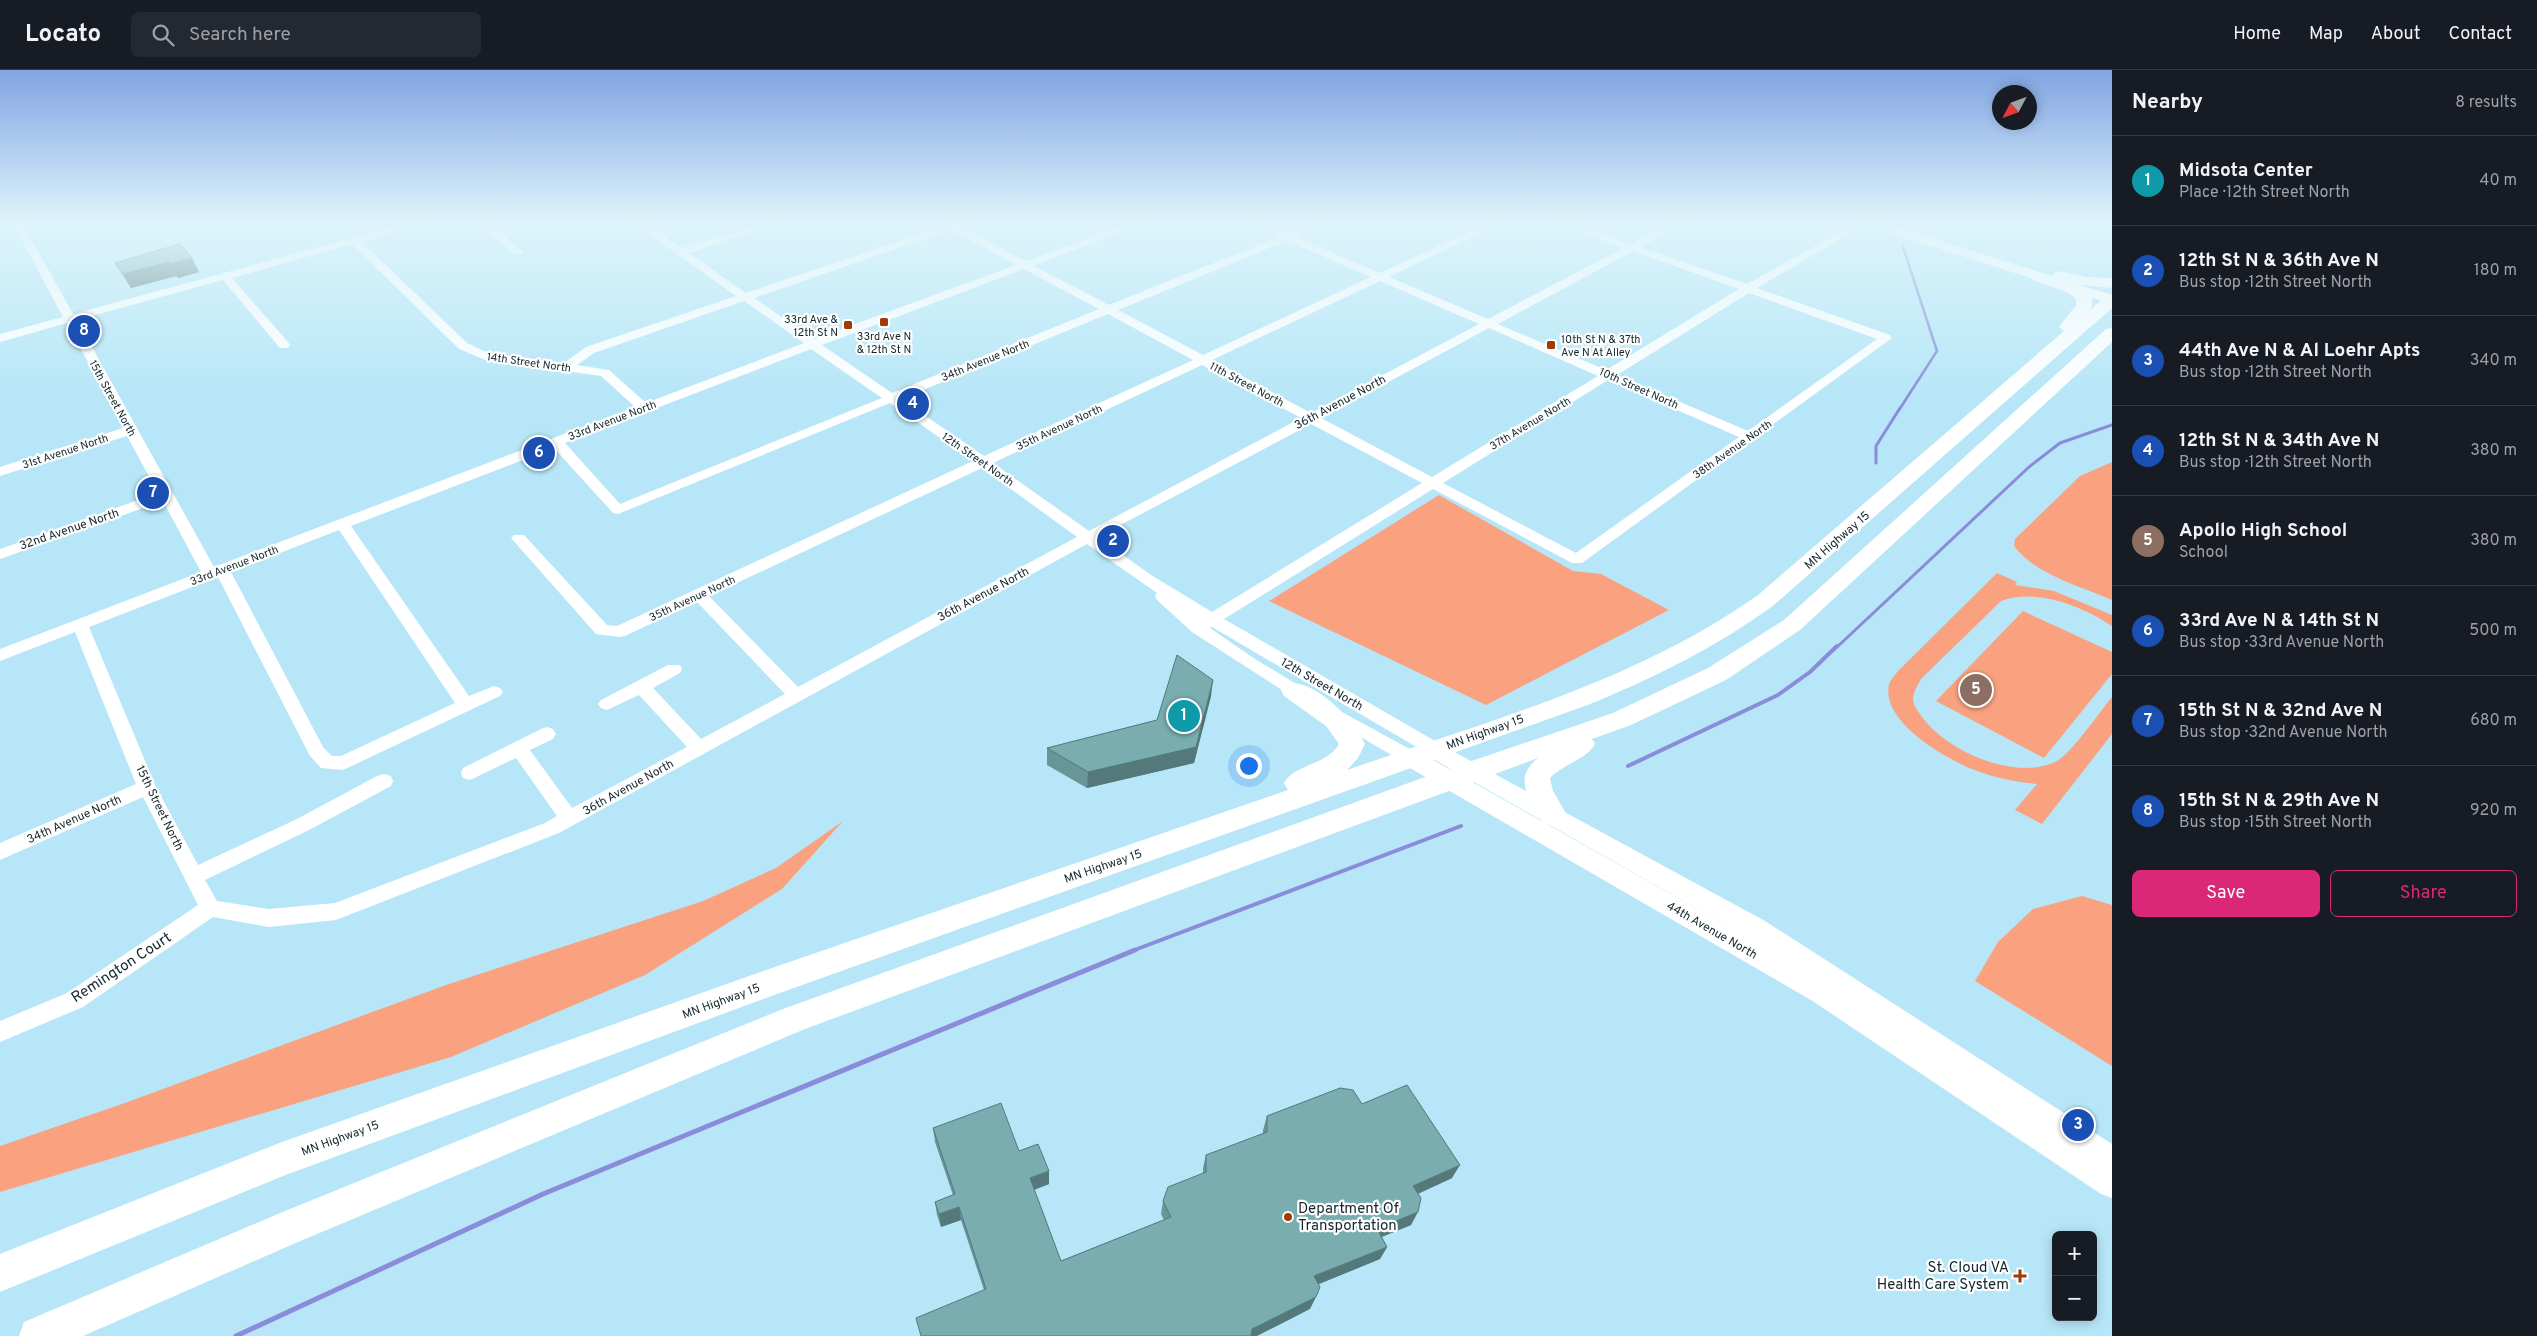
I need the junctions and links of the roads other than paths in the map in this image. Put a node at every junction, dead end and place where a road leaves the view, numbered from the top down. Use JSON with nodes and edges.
{"nodes":[{"id":1,"x":49,"y":281,"type":"edge"},
{"id":2,"x":207,"y":281,"type":"edge"},
{"id":3,"x":229,"y":281,"type":"edge"},
{"id":4,"x":396,"y":281,"type":"edge"},
{"id":5,"x":724,"y":281,"type":"edge"},
{"id":6,"x":788,"y":281,"type":"edge"},
{"id":7,"x":982,"y":281,"type":"edge"},
{"id":8,"x":1055,"y":281,"type":"edge"},
{"id":9,"x":1178,"y":281,"type":"edge"},
{"id":10,"x":1372,"y":281,"type":"edge"},
{"id":11,"x":1391,"y":281,"type":"edge"},
{"id":12,"x":1567,"y":281,"type":"edge"},
{"id":13,"x":1727,"y":281,"type":"edge"},
{"id":14,"x":1759,"y":281,"type":"edge"},
{"id":15,"x":2050,"y":281,"type":"edge"},
{"id":16,"x":2052,"y":281,"type":"edge"},
{"id":17,"x":2074,"y":281,"type":"edge"},
{"id":18,"x":2082,"y":281,"type":"edge"},
{"id":19,"x":2112,"y":283,"type":"edge"},
{"id":20,"x":1747,"y":288,"type":"junction"},
{"id":21,"x":2112,"y":293,"type":"edge"},
{"id":22,"x":746,"y":296,"type":"junction"},
{"id":23,"x":2112,"y":300,"type":"edge"},
{"id":24,"x":1108,"y":310,"type":"junction"},
{"id":25,"x":70,"y":319,"type":"junction"},
{"id":26,"x":1489,"y":323,"type":"junction"},
{"id":27,"x":2112,"y":333,"type":"edge"},
{"id":28,"x":0,"y":338,"type":"edge"},
{"id":29,"x":2112,"y":341,"type":"edge"},
{"id":30,"x":813,"y":344,"type":"junction"},
{"id":31,"x":284,"y":345,"type":"dead end"},
{"id":32,"x":1202,"y":360,"type":"junction"},
{"id":33,"x":2042,"y":361,"type":"junction"},
{"id":34,"x":2081,"y":362,"type":"junction"},
{"id":35,"x":567,"y":367,"type":"junction"},
{"id":36,"x":1610,"y":375,"type":"junction"},
{"id":37,"x":891,"y":398,"type":"junction"},
{"id":38,"x":644,"y":408,"type":"junction"},
{"id":39,"x":1311,"y":418,"type":"junction"},
{"id":40,"x":131,"y":430,"type":"junction"},
{"id":41,"x":1750,"y":437,"type":"junction"},
{"id":42,"x":556,"y":442,"type":"junction"},
{"id":43,"x":983,"y":462,"type":"junction"},
{"id":44,"x":0,"y":472,"type":"edge"},
{"id":45,"x":1432,"y":482,"type":"junction"},
{"id":46,"x":166,"y":495,"type":"junction"},
{"id":47,"x":342,"y":524,"type":"junction"},
{"id":48,"x":1088,"y":537,"type":"junction"},
{"id":49,"x":519,"y":538,"type":"dead end"},
{"id":50,"x":0,"y":554,"type":"edge"},
{"id":51,"x":1577,"y":560,"type":"joint"},
{"id":52,"x":216,"y":572,"type":"junction"},
{"id":53,"x":1145,"y":578,"type":"junction"},
{"id":54,"x":699,"y":595,"type":"junction"},
{"id":55,"x":1213,"y":619,"type":"junction"},
{"id":56,"x":80,"y":624,"type":"junction"},
{"id":57,"x":1198,"y":628,"type":"junction"},
{"id":58,"x":0,"y":655,"type":"edge"},
{"id":59,"x":674,"y":669,"type":"dead end"},
{"id":60,"x":641,"y":686,"type":"junction"},
{"id":61,"x":1293,"y":690,"type":"junction"},
{"id":62,"x":494,"y":692,"type":"dead end"},
{"id":63,"x":796,"y":695,"type":"junction"},
{"id":64,"x":607,"y":704,"type":"dead end"},
{"id":65,"x":466,"y":705,"type":"junction"},
{"id":66,"x":1622,"y":719,"type":"junction"},
{"id":67,"x":547,"y":734,"type":"dead end"},
{"id":68,"x":519,"y":748,"type":"junction"},
{"id":69,"x":699,"y":748,"type":"junction"},
{"id":70,"x":1442,"y":764,"type":"junction"},
{"id":71,"x":470,"y":773,"type":"dead end"},
{"id":72,"x":384,"y":781,"type":"dead end"},
{"id":73,"x":147,"y":787,"type":"junction"},
{"id":74,"x":1553,"y":815,"type":"junction"},
{"id":75,"x":569,"y":819,"type":"junction"},
{"id":76,"x":0,"y":852,"type":"edge"},
{"id":77,"x":1093,"y":870,"type":"junction"},
{"id":78,"x":194,"y":876,"type":"junction"},
{"id":79,"x":210,"y":908,"type":"junction"},
{"id":80,"x":0,"y":1032,"type":"edge"},
{"id":81,"x":2014,"y":1108,"type":"junction"},
{"id":82,"x":2112,"y":1161,"type":"edge"},
{"id":83,"x":2112,"y":1183,"type":"edge"},
{"id":84,"x":0,"y":1273,"type":"edge"},
{"id":85,"x":38,"y":1336,"type":"edge"}],
"edges":[{"from":1,"to":25,"type":"street","name":"15th Street North"},
{"from":2,"to":25,"type":"street"},
{"from":3,"to":31,"type":"street"},
{"from":4,"to":35,"type":"street","name":"14th Street North"},
{"from":5,"to":22,"type":"street","name":"12th Street North"},
{"from":6,"to":22,"type":"street"},
{"from":7,"to":30,"type":"street","name":"33rd Avenue North"},
{"from":8,"to":24,"type":"street","name":"11th Street North"},
{"from":9,"to":24,"type":"street","name":"34th Avenue North"},
{"from":10,"to":32,"type":"street","name":"35th Avenue North"},
{"from":11,"to":26,"type":"street","name":"10th Street North"},
{"from":12,"to":26,"type":"street","name":"36th Avenue North"},
{"from":13,"to":20,"type":"street"},
{"from":14,"to":20,"type":"street","name":"37th Avenue North"},
{"from":15,"to":33,"type":"highway"},
{"from":16,"to":23,"type":"main road"},
{"from":17,"to":21,"type":"main road"},
{"from":18,"to":19,"type":"highway"},
{"from":20,"to":36,"type":"street","name":"37th Avenue North"},
{"from":20,"to":41,"type":"street","name":"38th Avenue North"},
{"from":22,"to":30,"type":"street","name":"12th Street North"},
{"from":22,"to":35,"type":"street"},
{"from":23,"to":33,"type":"highway","name":"MN Highway 15"},
{"from":24,"to":32,"type":"street","name":"11th Street North"},
{"from":24,"to":37,"type":"street","name":"34th Avenue North"},
{"from":25,"to":28,"type":"street"},
{"from":25,"to":40,"type":"street","name":"15th Street North"},
{"from":26,"to":36,"type":"street","name":"10th Street North"},
{"from":26,"to":39,"type":"street","name":"36th Avenue North"},
{"from":27,"to":34,"type":"highway","name":"MN Highway 15"},
{"from":29,"to":34,"type":"highway"},
{"from":30,"to":37,"type":"street","name":"12th Street North"},
{"from":30,"to":38,"type":"street","name":"33rd Avenue North"},
{"from":32,"to":39,"type":"street","name":"11th Street North"},
{"from":32,"to":43,"type":"street","name":"35th Avenue North"},
{"from":33,"to":70,"type":"highway","name":"MN Highway 15"},
{"from":34,"to":66,"type":"highway","name":"MN Highway 15"},
{"from":35,"to":38,"type":"street","name":"14th Street North"},
{"from":36,"to":41,"type":"street","name":"10th Street North"},
{"from":36,"to":45,"type":"street","name":"37th Avenue North"},
{"from":37,"to":42,"type":"street","name":"34th Avenue North"},
{"from":37,"to":43,"type":"street","name":"12th Street North"},
{"from":38,"to":42,"type":"street","name":"33rd Avenue North"},
{"from":39,"to":45,"type":"street","name":"11th Street North"},
{"from":39,"to":48,"type":"street","name":"36th Avenue North"},
{"from":40,"to":44,"type":"street","name":"31st Avenue North"},
{"from":40,"to":46,"type":"street","name":"15th Street North"},
{"from":41,"to":51,"type":"street","name":"38th Avenue North"},
{"from":42,"to":47,"type":"street","name":"33rd Avenue North"},
{"from":43,"to":48,"type":"street","name":"12th Street North"},
{"from":43,"to":54,"type":"street","name":"35th Avenue North"},
{"from":45,"to":51,"type":"street","name":"11th Street North"},
{"from":45,"to":55,"type":"street","name":"37th Avenue North"},
{"from":46,"to":50,"type":"street","name":"32nd Avenue North"},
{"from":46,"to":52,"type":"street","name":"15th Street North"},
{"from":47,"to":52,"type":"street","name":"33rd Avenue North"},
{"from":47,"to":65,"type":"street"},
{"from":48,"to":53,"type":"street","name":"12th Street North"},
{"from":48,"to":63,"type":"street","name":"36th Avenue North"},
{"from":49,"to":54,"type":"street","name":"35th Avenue North"},
{"from":52,"to":56,"type":"street","name":"33rd Avenue North"},
{"from":52,"to":65,"type":"street","name":"15th Street North"},
{"from":53,"to":55,"type":"street","name":"12th Street North"},
{"from":53,"to":57,"type":"street","name":"12th Street North"},
{"from":54,"to":63,"type":"street"},
{"from":55,"to":57,"type":"street","name":"37th Avenue North"},
{"from":55,"to":70,"type":"street","name":"12th Street North"},
{"from":56,"to":58,"type":"street","name":"33rd Avenue North"},
{"from":56,"to":73,"type":"street","name":"15th Street North"},
{"from":57,"to":61,"type":"street","name":"12th Street North"},
{"from":59,"to":60,"type":"street"},
{"from":60,"to":64,"type":"street"},
{"from":60,"to":69,"type":"street"},
{"from":61,"to":70,"type":"street","name":"12th Street North"},
{"from":61,"to":77,"type":"highway"},
{"from":62,"to":65,"type":"street","name":"15th Street North"},
{"from":63,"to":69,"type":"street","name":"36th Avenue North"},
{"from":66,"to":70,"type":"highway","name":"MN Highway 15"},
{"from":66,"to":74,"type":"highway"},
{"from":67,"to":68,"type":"street"},
{"from":68,"to":71,"type":"street"},
{"from":68,"to":75,"type":"street"},
{"from":69,"to":75,"type":"street","name":"36th Avenue North"},
{"from":70,"to":74,"type":"main road","name":"44th Avenue North"},
{"from":70,"to":77,"type":"highway","name":"MN Highway 15"},
{"from":70,"to":81,"type":"main road","name":"44th Avenue North"},
{"from":70,"to":85,"type":"highway","name":"MN Highway 15"},
{"from":72,"to":78,"type":"street"},
{"from":73,"to":76,"type":"street","name":"34th Avenue North"},
{"from":73,"to":78,"type":"street","name":"15th Street North"},
{"from":74,"to":81,"type":"main road","name":"44th Avenue North"},
{"from":75,"to":79,"type":"street","name":"36th Avenue North"},
{"from":77,"to":84,"type":"highway","name":"MN Highway 15"},
{"from":78,"to":79,"type":"street","name":"15th Street North"},
{"from":79,"to":80,"type":"street","name":"Remington Court"},
{"from":81,"to":82,"type":"main road"},
{"from":81,"to":83,"type":"main road"}]}
